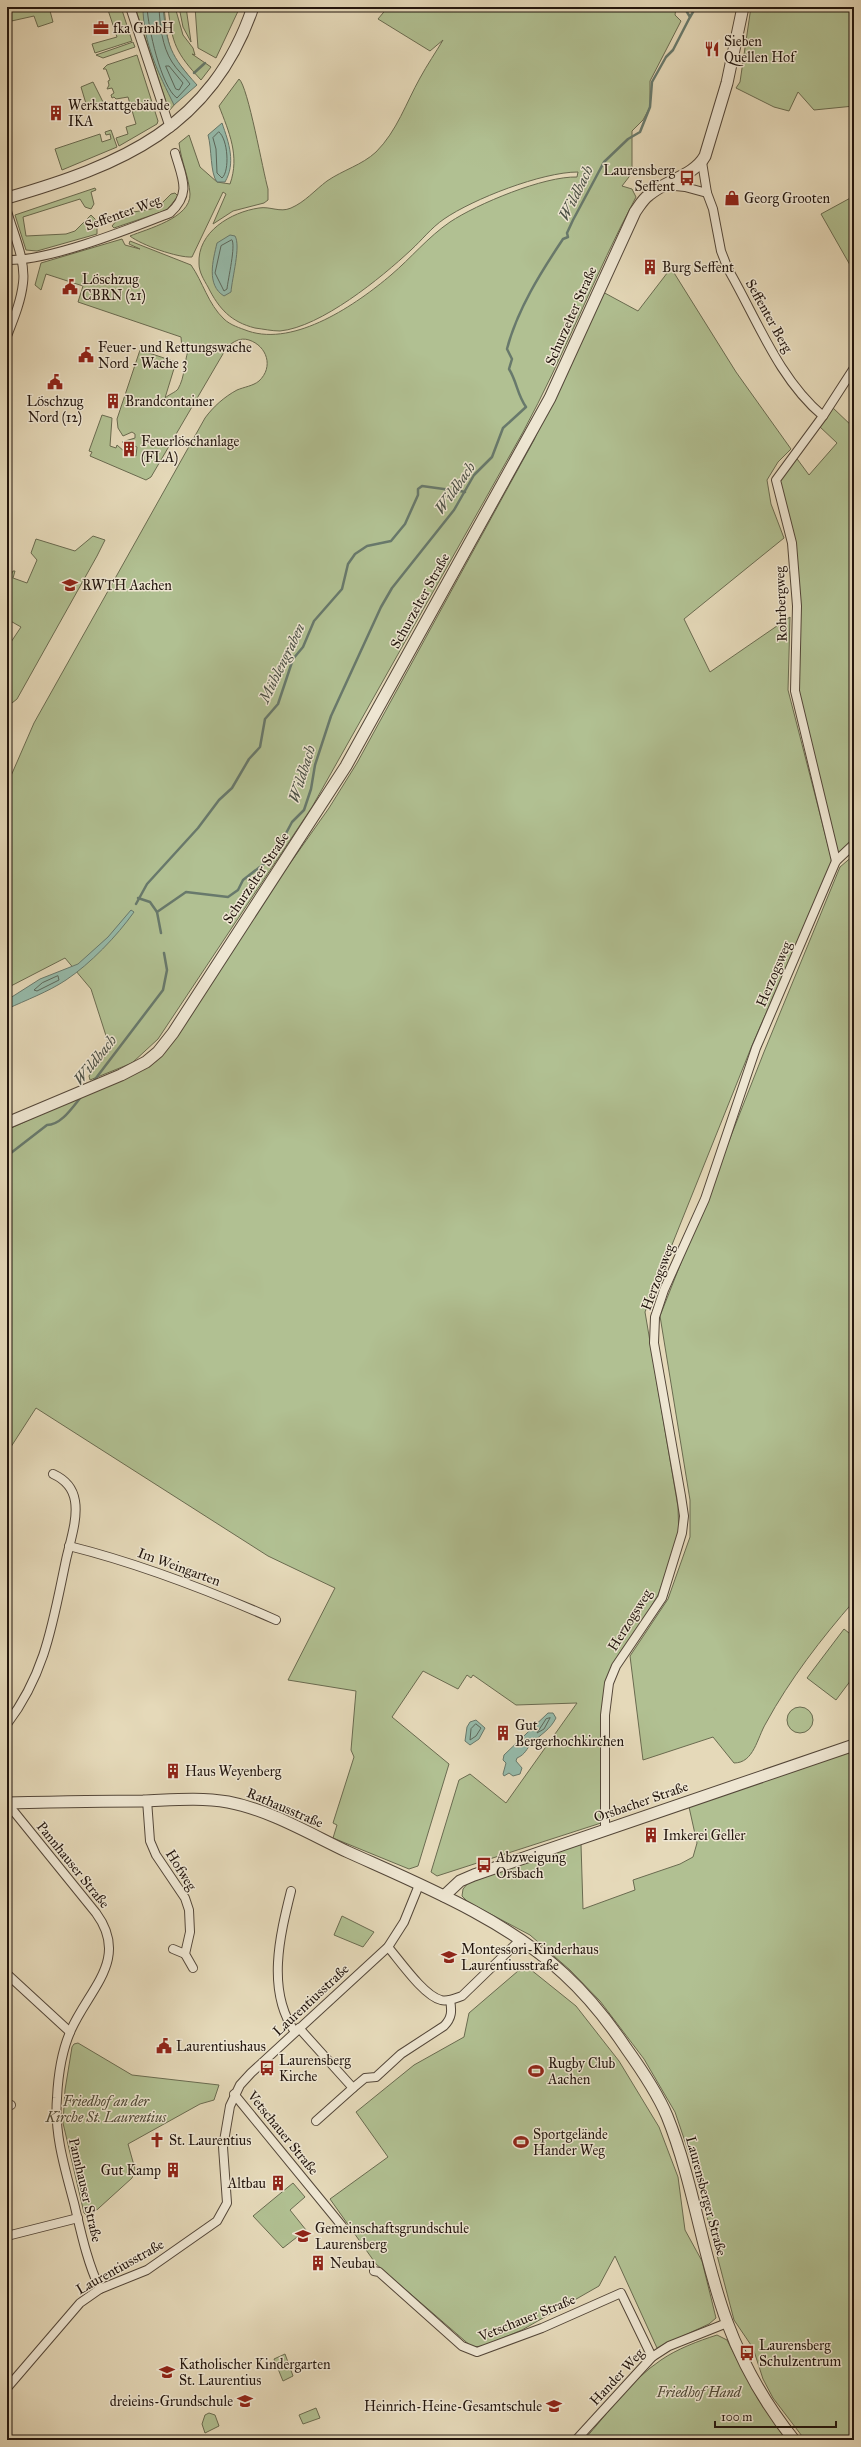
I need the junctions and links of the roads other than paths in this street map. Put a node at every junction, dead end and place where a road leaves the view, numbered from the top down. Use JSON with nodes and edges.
{"nodes":[{"id":1,"x":130,"y":7,"type":"edge"},
{"id":2,"x":253,"y":7,"type":"edge"},
{"id":3,"x":743,"y":7,"type":"edge"},
{"id":4,"x":170,"y":128,"type":"junction"},
{"id":5,"x":175,"y":153,"type":"dead end"},
{"id":6,"x":702,"y":162,"type":"junction"},
{"id":7,"x":665,"y":185,"type":"junction"},
{"id":8,"x":707,"y":193,"type":"junction"},
{"id":9,"x":7,"y":198,"type":"edge"},
{"id":10,"x":7,"y":211,"type":"edge"},
{"id":11,"x":7,"y":260,"type":"edge"},
{"id":12,"x":22,"y":260,"type":"junction"},
{"id":13,"x":7,"y":336,"type":"edge"},
{"id":14,"x":854,"y":368,"type":"edge"},
{"id":15,"x":823,"y":416,"type":"junction"},
{"id":16,"x":854,"y":844,"type":"edge"},
{"id":17,"x":836,"y":861,"type":"junction"},
{"id":18,"x":7,"y":1123,"type":"edge"},
{"id":19,"x":53,"y":1474,"type":"dead end"},
{"id":20,"x":69,"y":1546,"type":"junction"},
{"id":21,"x":276,"y":1620,"type":"dead end"},
{"id":22,"x":7,"y":1724,"type":"edge"},
{"id":23,"x":854,"y":1745,"type":"edge"},
{"id":24,"x":147,"y":1800,"type":"junction"},
{"id":25,"x":7,"y":1803,"type":"edge"},
{"id":26,"x":605,"y":1830,"type":"junction"},
{"id":27,"x":420,"y":1885,"type":"junction"},
{"id":28,"x":291,"y":1890,"type":"dead end"},
{"id":29,"x":444,"y":1896,"type":"junction"},
{"id":30,"x":520,"y":1940,"type":"junction"},
{"id":31,"x":388,"y":1947,"type":"junction"},
{"id":32,"x":173,"y":1949,"type":"dead end"},
{"id":33,"x":186,"y":1954,"type":"junction"},
{"id":34,"x":193,"y":1968,"type":"dead end"},
{"id":35,"x":7,"y":1974,"type":"edge"},
{"id":36,"x":450,"y":2000,"type":"junction"},
{"id":37,"x":297,"y":2030,"type":"junction"},
{"id":38,"x":70,"y":2032,"type":"junction"},
{"id":39,"x":352,"y":2088,"type":"junction"},
{"id":40,"x":234,"y":2094,"type":"junction"},
{"id":41,"x":316,"y":2121,"type":"dead end"},
{"id":42,"x":78,"y":2218,"type":"junction"},
{"id":43,"x":342,"y":2226,"type":"dead end"},
{"id":44,"x":7,"y":2236,"type":"edge"},
{"id":45,"x":374,"y":2271,"type":"dead end"},
{"id":46,"x":100,"y":2290,"type":"junction"},
{"id":47,"x":727,"y":2323,"type":"junction"},
{"id":48,"x":652,"y":2358,"type":"junction"},
{"id":49,"x":7,"y":2388,"type":"edge"},
{"id":50,"x":576,"y":2440,"type":"edge"},
{"id":51,"x":794,"y":2440,"type":"edge"}],
"edges":[{"from":1,"to":4,"type":"street"},
{"from":2,"to":4,"type":"street"},
{"from":3,"to":6,"type":"street"},
{"from":4,"to":9,"type":"street"},
{"from":5,"to":12,"type":"street","name":"Seffenter Weg"},
{"from":6,"to":7,"type":"street","name":"Schurzelter Straße"},
{"from":6,"to":8,"type":"street","name":"Seffenter Berg"},
{"from":7,"to":8,"type":"street"},
{"from":7,"to":18,"type":"street","name":"Schurzelter Straße"},
{"from":8,"to":15,"type":"street","name":"Seffenter Berg"},
{"from":10,"to":12,"type":"street"},
{"from":11,"to":12,"type":"street","name":"Seffenter Weg"},
{"from":12,"to":13,"type":"street"},
{"from":14,"to":15,"type":"street","name":"Rohrbergweg"},
{"from":15,"to":17,"type":"street","name":"Rohrbergweg"},
{"from":16,"to":17,"type":"street","name":"Herzogsweg"},
{"from":17,"to":26,"type":"street","name":"Herzogsweg"},
{"from":19,"to":20,"type":"street"},
{"from":20,"to":21,"type":"street","name":"Im Weingarten"},
{"from":20,"to":22,"type":"street"},
{"from":23,"to":26,"type":"street","name":"Orsbacher Straße"},
{"from":24,"to":25,"type":"street","name":"Rathausstraße"},
{"from":24,"to":27,"type":"street","name":"Rathausstraße"},
{"from":24,"to":33,"type":"street","name":"Hofweg"},
{"from":25,"to":38,"type":"street","name":"Pannhauser Straße"},
{"from":26,"to":29,"type":"street","name":"Orsbacher Straße"},
{"from":27,"to":29,"type":"street","name":"Rathausstraße"},
{"from":27,"to":31,"type":"street","name":"Laurentiusstraße"},
{"from":28,"to":37,"type":"street"},
{"from":29,"to":30,"type":"street","name":"Laurensberger Straße"},
{"from":30,"to":36,"type":"street"},
{"from":30,"to":47,"type":"street","name":"Laurensberger Straße"},
{"from":31,"to":36,"type":"street"},
{"from":31,"to":37,"type":"street","name":"Laurentiusstraße"},
{"from":32,"to":33,"type":"street"},
{"from":33,"to":34,"type":"street"},
{"from":35,"to":38,"type":"street"},
{"from":36,"to":39,"type":"street"},
{"from":37,"to":39,"type":"street"},
{"from":37,"to":40,"type":"street","name":"Laurentiusstraße"},
{"from":38,"to":42,"type":"street","name":"Pannhauser Straße"},
{"from":39,"to":41,"type":"street"},
{"from":40,"to":43,"type":"street","name":"Vetschauer Straße"},
{"from":40,"to":46,"type":"street","name":"Laurentiusstraße"},
{"from":42,"to":44,"type":"street"},
{"from":42,"to":46,"type":"street","name":"Pannhauser Straße"},
{"from":45,"to":48,"type":"street","name":"Vetschauer Straße"},
{"from":46,"to":49,"type":"street","name":"Laurentiusstraße"},
{"from":47,"to":48,"type":"street","name":"Hander Weg"},
{"from":47,"to":51,"type":"street","name":"Laurensberger Straße"},
{"from":48,"to":50,"type":"street","name":"Hander Weg"}]}
